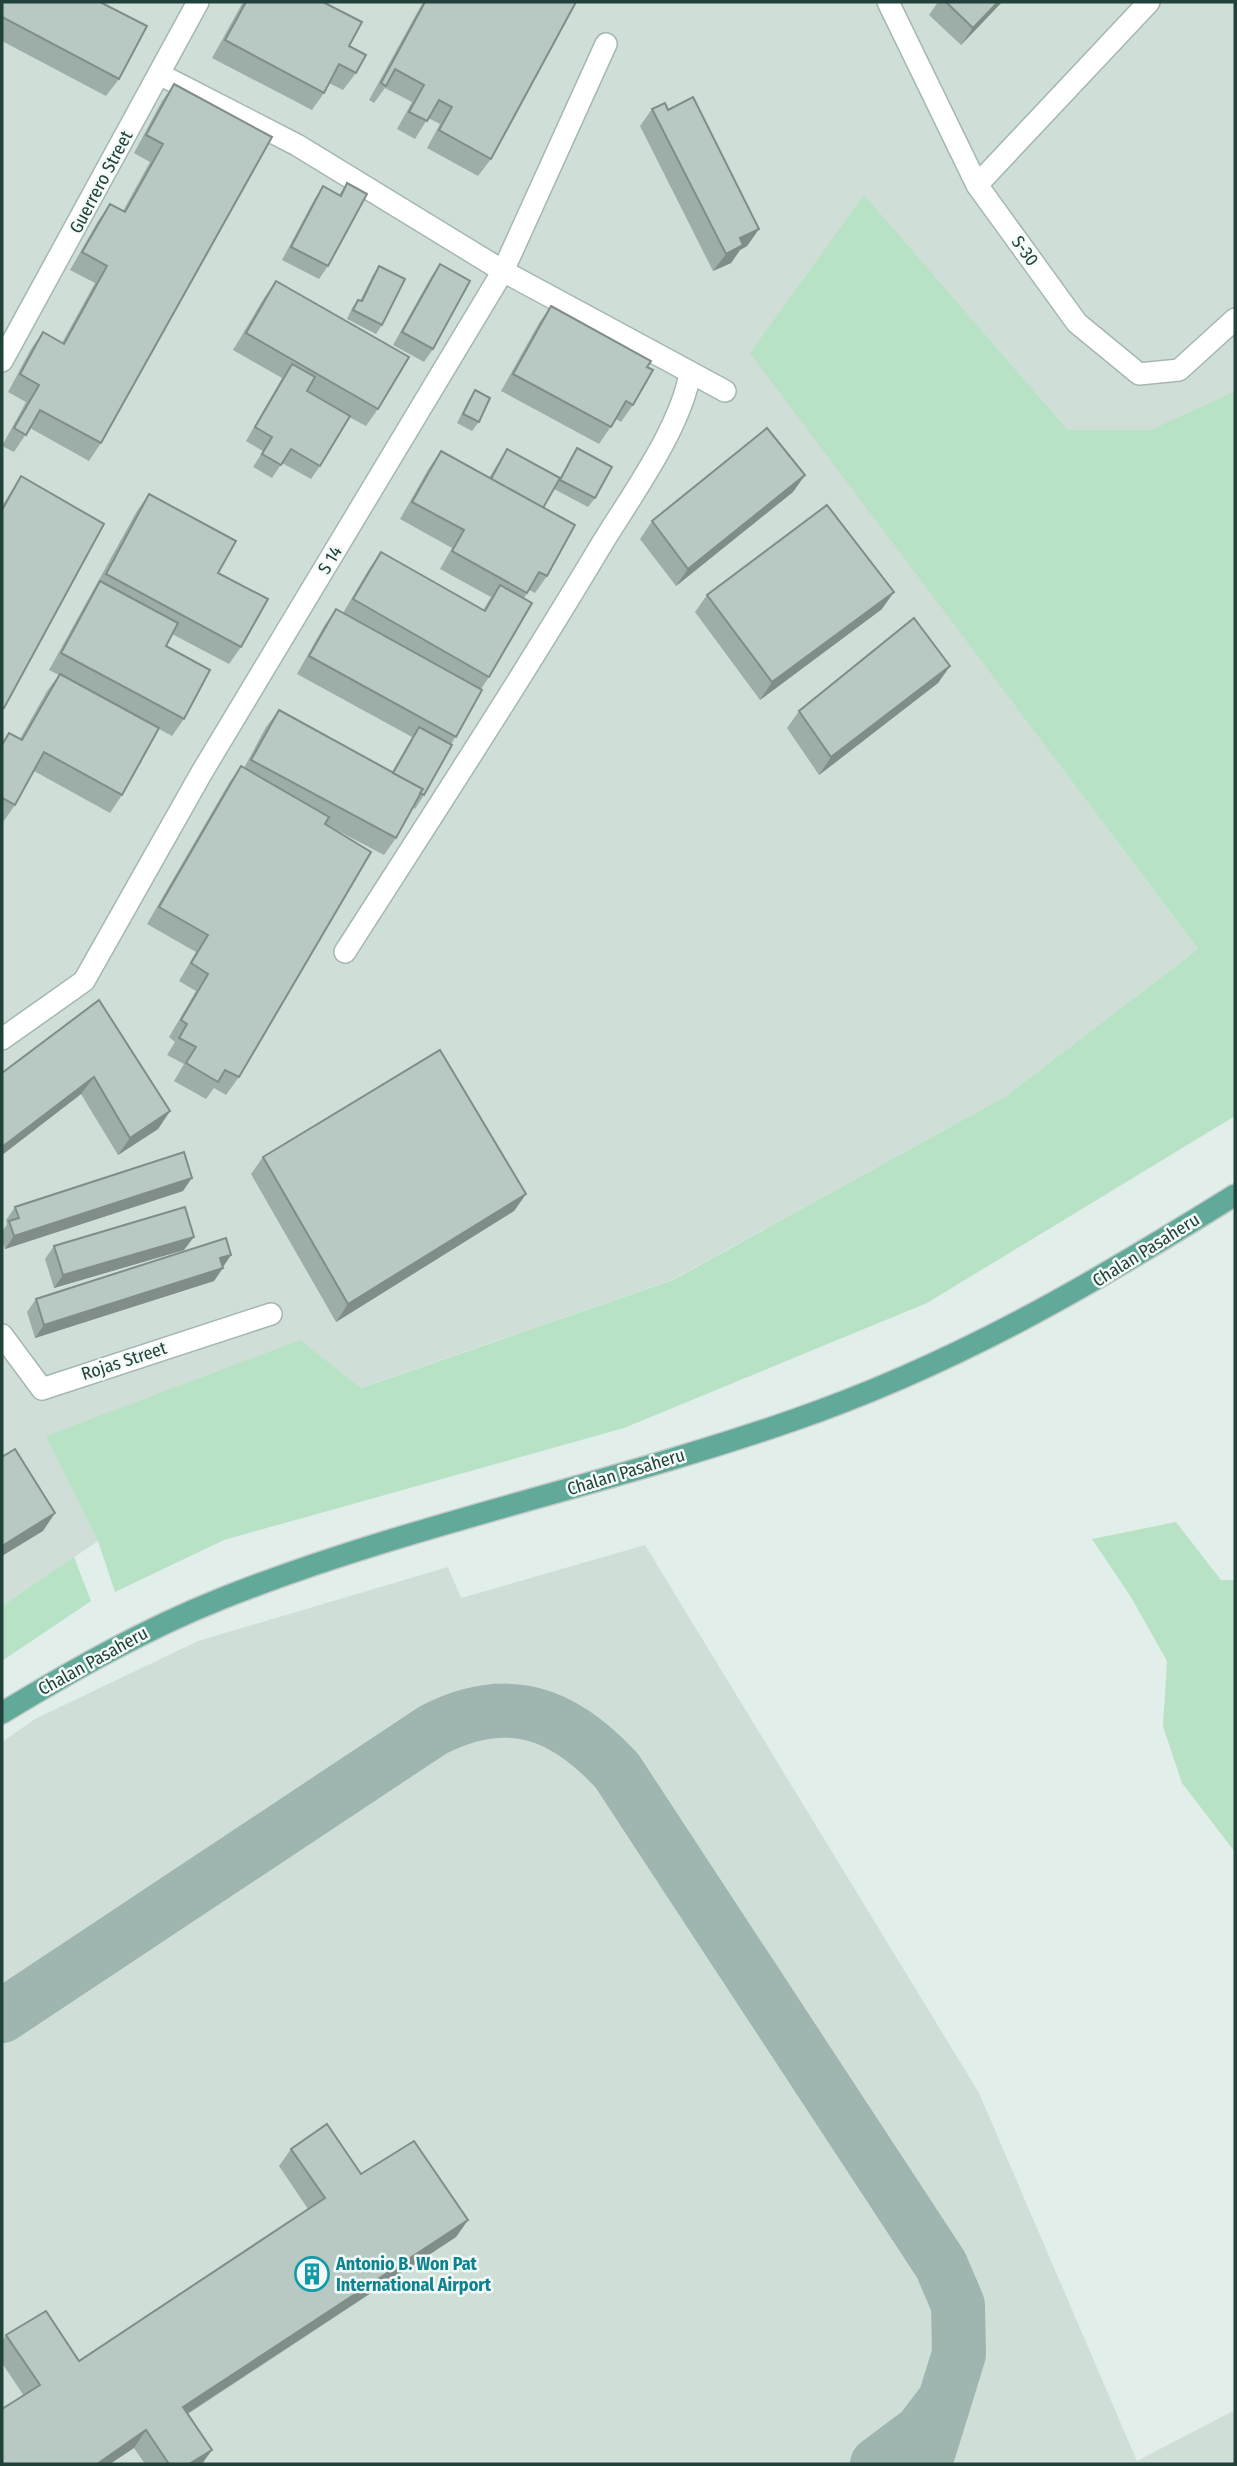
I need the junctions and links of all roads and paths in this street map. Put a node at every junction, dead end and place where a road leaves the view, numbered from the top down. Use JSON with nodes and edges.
{"nodes":[{"id":1,"x":198,"y":2,"type":"edge"},
{"id":2,"x":888,"y":2,"type":"edge"},
{"id":3,"x":1149,"y":2,"type":"edge"},
{"id":4,"x":606,"y":44,"type":"dead end"},
{"id":5,"x":159,"y":74,"type":"junction"},
{"id":6,"x":977,"y":185,"type":"junction"},
{"id":7,"x":503,"y":271,"type":"junction"},
{"id":8,"x":1235,"y":319,"type":"edge"},
{"id":9,"x":2,"y":361,"type":"edge"},
{"id":10,"x":690,"y":373,"type":"junction"},
{"id":11,"x":725,"y":391,"type":"dead end"},
{"id":12,"x":345,"y":952,"type":"dead end"},
{"id":13,"x":2,"y":1039,"type":"edge"},
{"id":14,"x":1235,"y":1195,"type":"edge"},
{"id":15,"x":271,"y":1314,"type":"dead end"},
{"id":16,"x":2,"y":1335,"type":"edge"},
{"id":17,"x":2,"y":1713,"type":"edge"}],
"edges":[{"from":1,"to":5,"type":"street","name":"Guerrero Street"},
{"from":2,"to":6,"type":"street","name":"S-30"},
{"from":3,"to":6,"type":"street"},
{"from":4,"to":7,"type":"street","name":"S 14"},
{"from":5,"to":7,"type":"street"},
{"from":5,"to":9,"type":"street","name":"Guerrero Street"},
{"from":6,"to":8,"type":"street","name":"S-30"},
{"from":7,"to":10,"type":"street"},
{"from":7,"to":13,"type":"street","name":"S 14"},
{"from":10,"to":11,"type":"street"},
{"from":10,"to":12,"type":"street"},
{"from":14,"to":17,"type":"main road","name":"Chalan Pasaheru"},
{"from":15,"to":16,"type":"street","name":"Rojas Street"}]}
